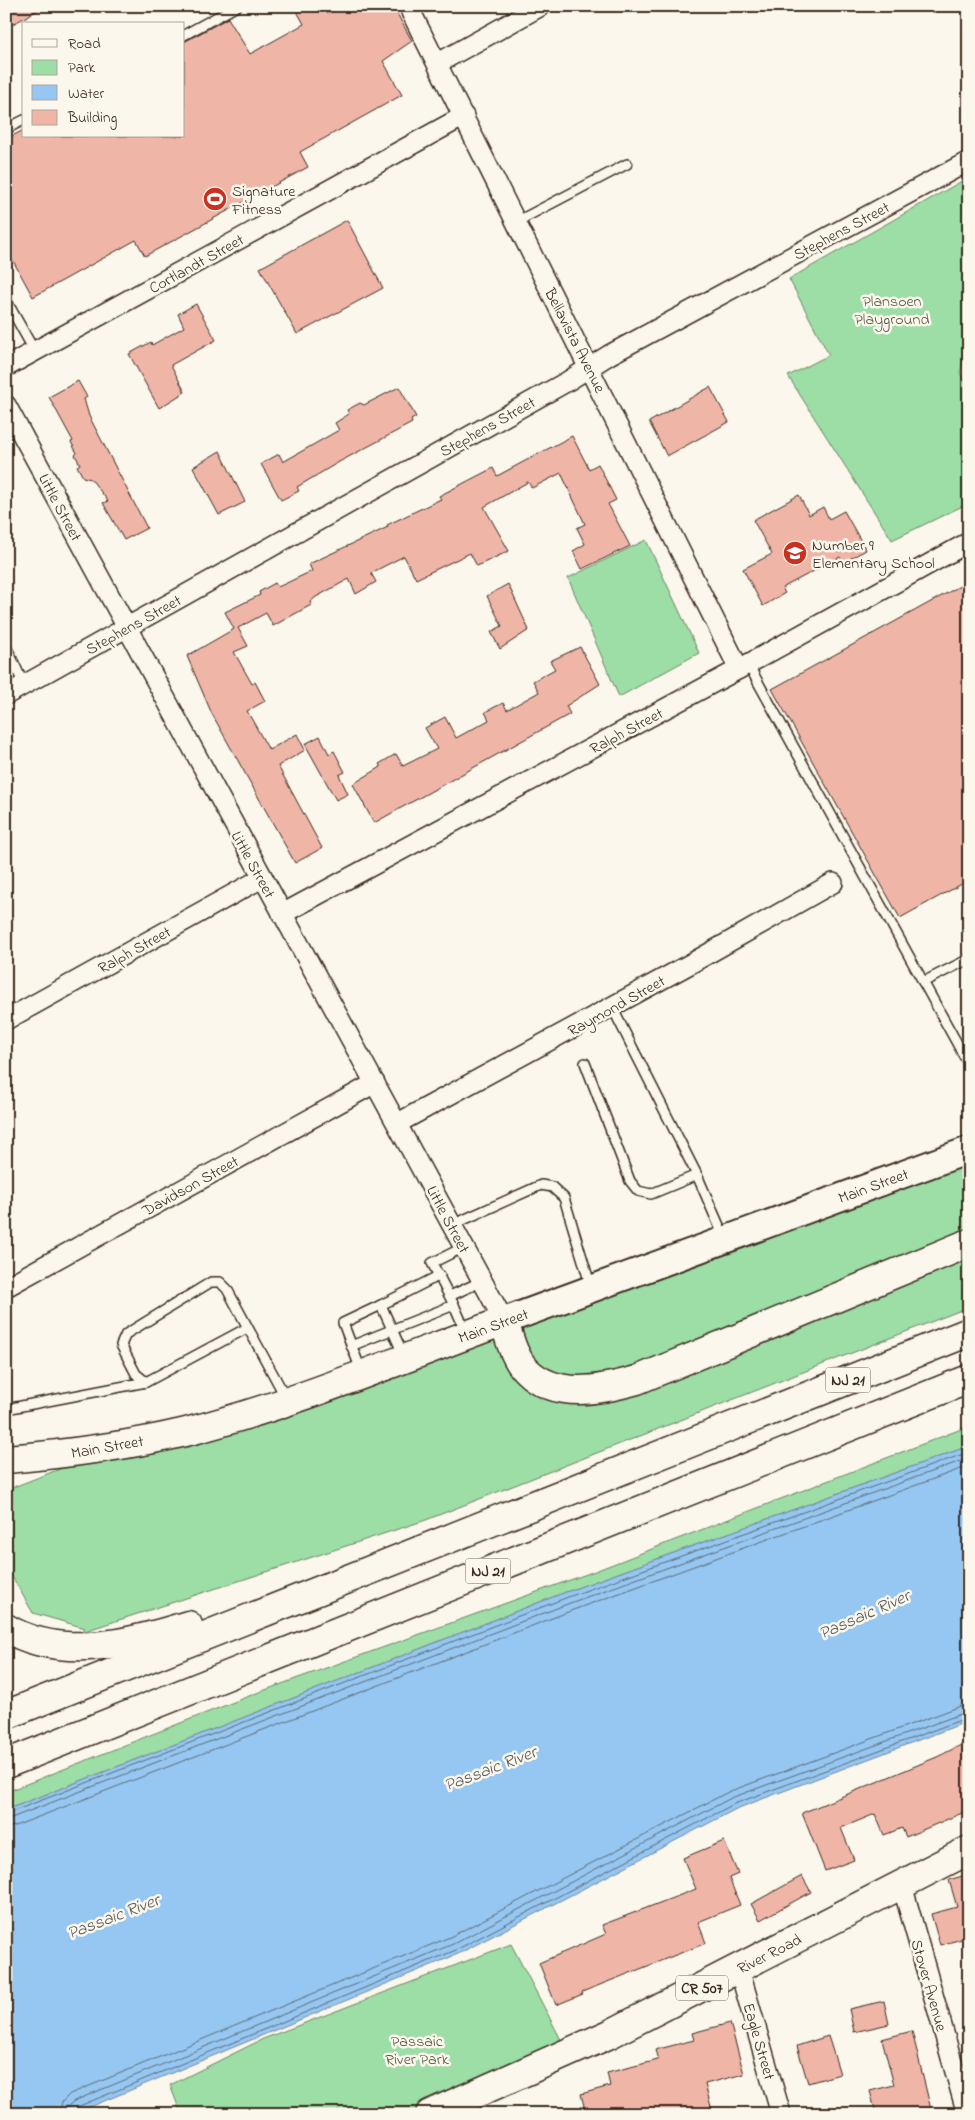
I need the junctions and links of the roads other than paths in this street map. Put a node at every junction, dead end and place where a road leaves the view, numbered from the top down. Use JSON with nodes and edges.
{"nodes":[{"id":1,"x":237,"y":6,"type":"edge"},
{"id":2,"x":541,"y":6,"type":"edge"},
{"id":3,"x":409,"y":9,"type":"edge"},
{"id":4,"x":185,"y":34,"type":"edge"},
{"id":5,"x":438,"y":63,"type":"junction"},
{"id":6,"x":464,"y":116,"type":"junction"},
{"id":7,"x":22,"y":121,"type":"edge"},
{"id":8,"x":6,"y":129,"type":"edge"},
{"id":9,"x":969,"y":161,"type":"edge"},
{"id":10,"x":627,"y":164,"type":"dead end"},
{"id":11,"x":516,"y":222,"type":"junction"},
{"id":12,"x":6,"y":300,"type":"edge"},
{"id":13,"x":35,"y":352,"type":"junction"},
{"id":14,"x":6,"y":368,"type":"edge"},
{"id":15,"x":590,"y":368,"type":"junction"},
{"id":16,"x":6,"y":405,"type":"edge"},
{"id":17,"x":969,"y":542,"type":"edge"},
{"id":18,"x":126,"y":627,"type":"junction"},
{"id":19,"x":6,"y":646,"type":"edge"},
{"id":20,"x":744,"y":667,"type":"junction"},
{"id":21,"x":24,"y":685,"type":"junction"},
{"id":22,"x":6,"y":695,"type":"edge"},
{"id":23,"x":262,"y":878,"type":"junction"},
{"id":24,"x":833,"y":883,"type":"dead end"},
{"id":25,"x":282,"y":914,"type":"junction"},
{"id":26,"x":969,"y":959,"type":"edge"},
{"id":27,"x":923,"y":982,"type":"junction"},
{"id":28,"x":612,"y":1006,"type":"junction"},
{"id":29,"x":6,"y":1020,"type":"edge"},
{"id":30,"x":585,"y":1063,"type":"dead end"},
{"id":31,"x":969,"y":1065,"type":"edge"},
{"id":32,"x":375,"y":1083,"type":"junction"},
{"id":33,"x":398,"y":1123,"type":"junction"},
{"id":34,"x":969,"y":1150,"type":"edge"},
{"id":35,"x":697,"y":1175,"type":"junction"},
{"id":36,"x":452,"y":1225,"type":"junction"},
{"id":37,"x":725,"y":1240,"type":"junction"},
{"id":38,"x":969,"y":1243,"type":"edge"},
{"id":39,"x":464,"y":1248,"type":"junction"},
{"id":40,"x":440,"y":1275,"type":"junction"},
{"id":41,"x":482,"y":1281,"type":"junction"},
{"id":42,"x":6,"y":1287,"type":"edge"},
{"id":43,"x":592,"y":1289,"type":"junction"},
{"id":44,"x":452,"y":1300,"type":"junction"},
{"id":45,"x":381,"y":1305,"type":"junction"},
{"id":46,"x":504,"y":1321,"type":"junction"},
{"id":47,"x":247,"y":1328,"type":"junction"},
{"id":48,"x":393,"y":1330,"type":"junction"},
{"id":49,"x":969,"y":1332,"type":"edge"},
{"id":50,"x":467,"y":1335,"type":"junction"},
{"id":51,"x":352,"y":1346,"type":"junction"},
{"id":52,"x":404,"y":1358,"type":"junction"},
{"id":53,"x":362,"y":1374,"type":"junction"},
{"id":54,"x":969,"y":1379,"type":"edge"},
{"id":55,"x":146,"y":1382,"type":"junction"},
{"id":56,"x":287,"y":1401,"type":"junction"},
{"id":57,"x":6,"y":1409,"type":"edge"},
{"id":58,"x":6,"y":1459,"type":"edge"},
{"id":59,"x":562,"y":1494,"type":"junction"},
{"id":60,"x":6,"y":1628,"type":"edge"},
{"id":61,"x":6,"y":1715,"type":"edge"},
{"id":62,"x":6,"y":1764,"type":"edge"},
{"id":63,"x":969,"y":1850,"type":"edge"},
{"id":64,"x":902,"y":1885,"type":"junction"},
{"id":65,"x":739,"y":1969,"type":"junction"},
{"id":66,"x":430,"y":2114,"type":"edge"},
{"id":67,"x":781,"y":2114,"type":"edge"},
{"id":68,"x":967,"y":2114,"type":"edge"}],
"edges":[{"from":1,"to":4,"type":"lane"},
{"from":2,"to":5,"type":"street"},
{"from":3,"to":5,"type":"street","name":"Bellavista Avenue"},
{"from":5,"to":6,"type":"street","name":"Bellavista Avenue"},
{"from":6,"to":11,"type":"street","name":"Bellavista Avenue"},
{"from":6,"to":13,"type":"street","name":"Cortlandt Street"},
{"from":7,"to":8,"type":"lane"},
{"from":9,"to":15,"type":"street","name":"Stephens Street"},
{"from":10,"to":11,"type":"lane"},
{"from":11,"to":15,"type":"street","name":"Bellavista Avenue"},
{"from":12,"to":13,"type":"lane"},
{"from":13,"to":14,"type":"street","name":"Cortlandt Street"},
{"from":15,"to":18,"type":"street","name":"Stephens Street"},
{"from":15,"to":20,"type":"street","name":"Bellavista Avenue"},
{"from":16,"to":18,"type":"street","name":"Little Street"},
{"from":17,"to":20,"type":"street","name":"Ralph Street"},
{"from":18,"to":21,"type":"street","name":"Stephens Street"},
{"from":18,"to":23,"type":"street","name":"Little Street"},
{"from":19,"to":21,"type":"lane"},
{"from":20,"to":25,"type":"street","name":"Ralph Street"},
{"from":20,"to":27,"type":"lane"},
{"from":21,"to":22,"type":"street","name":"Stephens Street"},
{"from":23,"to":25,"type":"street","name":"Little Street"},
{"from":23,"to":29,"type":"street","name":"Ralph Street"},
{"from":24,"to":28,"type":"street","name":"Raymond Street"},
{"from":25,"to":32,"type":"street","name":"Little Street"},
{"from":26,"to":27,"type":"lane"},
{"from":27,"to":31,"type":"lane"},
{"from":28,"to":33,"type":"street","name":"Raymond Street"},
{"from":28,"to":35,"type":"lane"},
{"from":30,"to":35,"type":"lane"},
{"from":32,"to":33,"type":"street","name":"Little Street"},
{"from":32,"to":42,"type":"street","name":"Davidson Street"},
{"from":33,"to":36,"type":"street","name":"Little Street"},
{"from":34,"to":37,"type":"street","name":"Main Street"},
{"from":35,"to":37,"type":"lane"},
{"from":36,"to":39,"type":"street","name":"Little Street"},
{"from":36,"to":43,"type":"lane"},
{"from":37,"to":43,"type":"street","name":"Main Street"},
{"from":38,"to":46,"type":"main road"},
{"from":39,"to":40,"type":"lane"},
{"from":39,"to":41,"type":"street","name":"Little Street"},
{"from":40,"to":44,"type":"lane"},
{"from":40,"to":45,"type":"lane"},
{"from":41,"to":44,"type":"lane"},
{"from":41,"to":46,"type":"street","name":"Little Street"},
{"from":43,"to":46,"type":"street","name":"Main Street"},
{"from":44,"to":48,"type":"lane"},
{"from":44,"to":50,"type":"lane"},
{"from":45,"to":48,"type":"lane"},
{"from":45,"to":51,"type":"lane"},
{"from":46,"to":50,"type":"main road","name":"Main Street"},
{"from":47,"to":55,"type":"lane"},
{"from":47,"to":55,"type":"lane"},
{"from":47,"to":56,"type":"lane"},
{"from":48,"to":51,"type":"lane"},
{"from":48,"to":52,"type":"lane"},
{"from":49,"to":59,"type":"main road","number":"NJ 21"},
{"from":50,"to":52,"type":"main road","name":"Main Street"},
{"from":51,"to":53,"type":"lane"},
{"from":52,"to":53,"type":"main road","name":"Main Street"},
{"from":53,"to":56,"type":"main road","name":"Main Street"},
{"from":54,"to":62,"type":"main road","number":"NJ 21"},
{"from":55,"to":57,"type":"lane"},
{"from":56,"to":58,"type":"main road","name":"Main Street"},
{"from":59,"to":60,"type":"main road"},
{"from":59,"to":61,"type":"main road","number":"NJ 21"},
{"from":63,"to":64,"type":"main road","name":"River Road","number":"CR 507"},
{"from":64,"to":65,"type":"main road","name":"River Road","number":"CR 507"},
{"from":64,"to":68,"type":"street","name":"Stover Avenue"},
{"from":65,"to":66,"type":"main road","name":"River Road","number":"CR 507"},
{"from":65,"to":67,"type":"street","name":"Eagle Street"}]}
